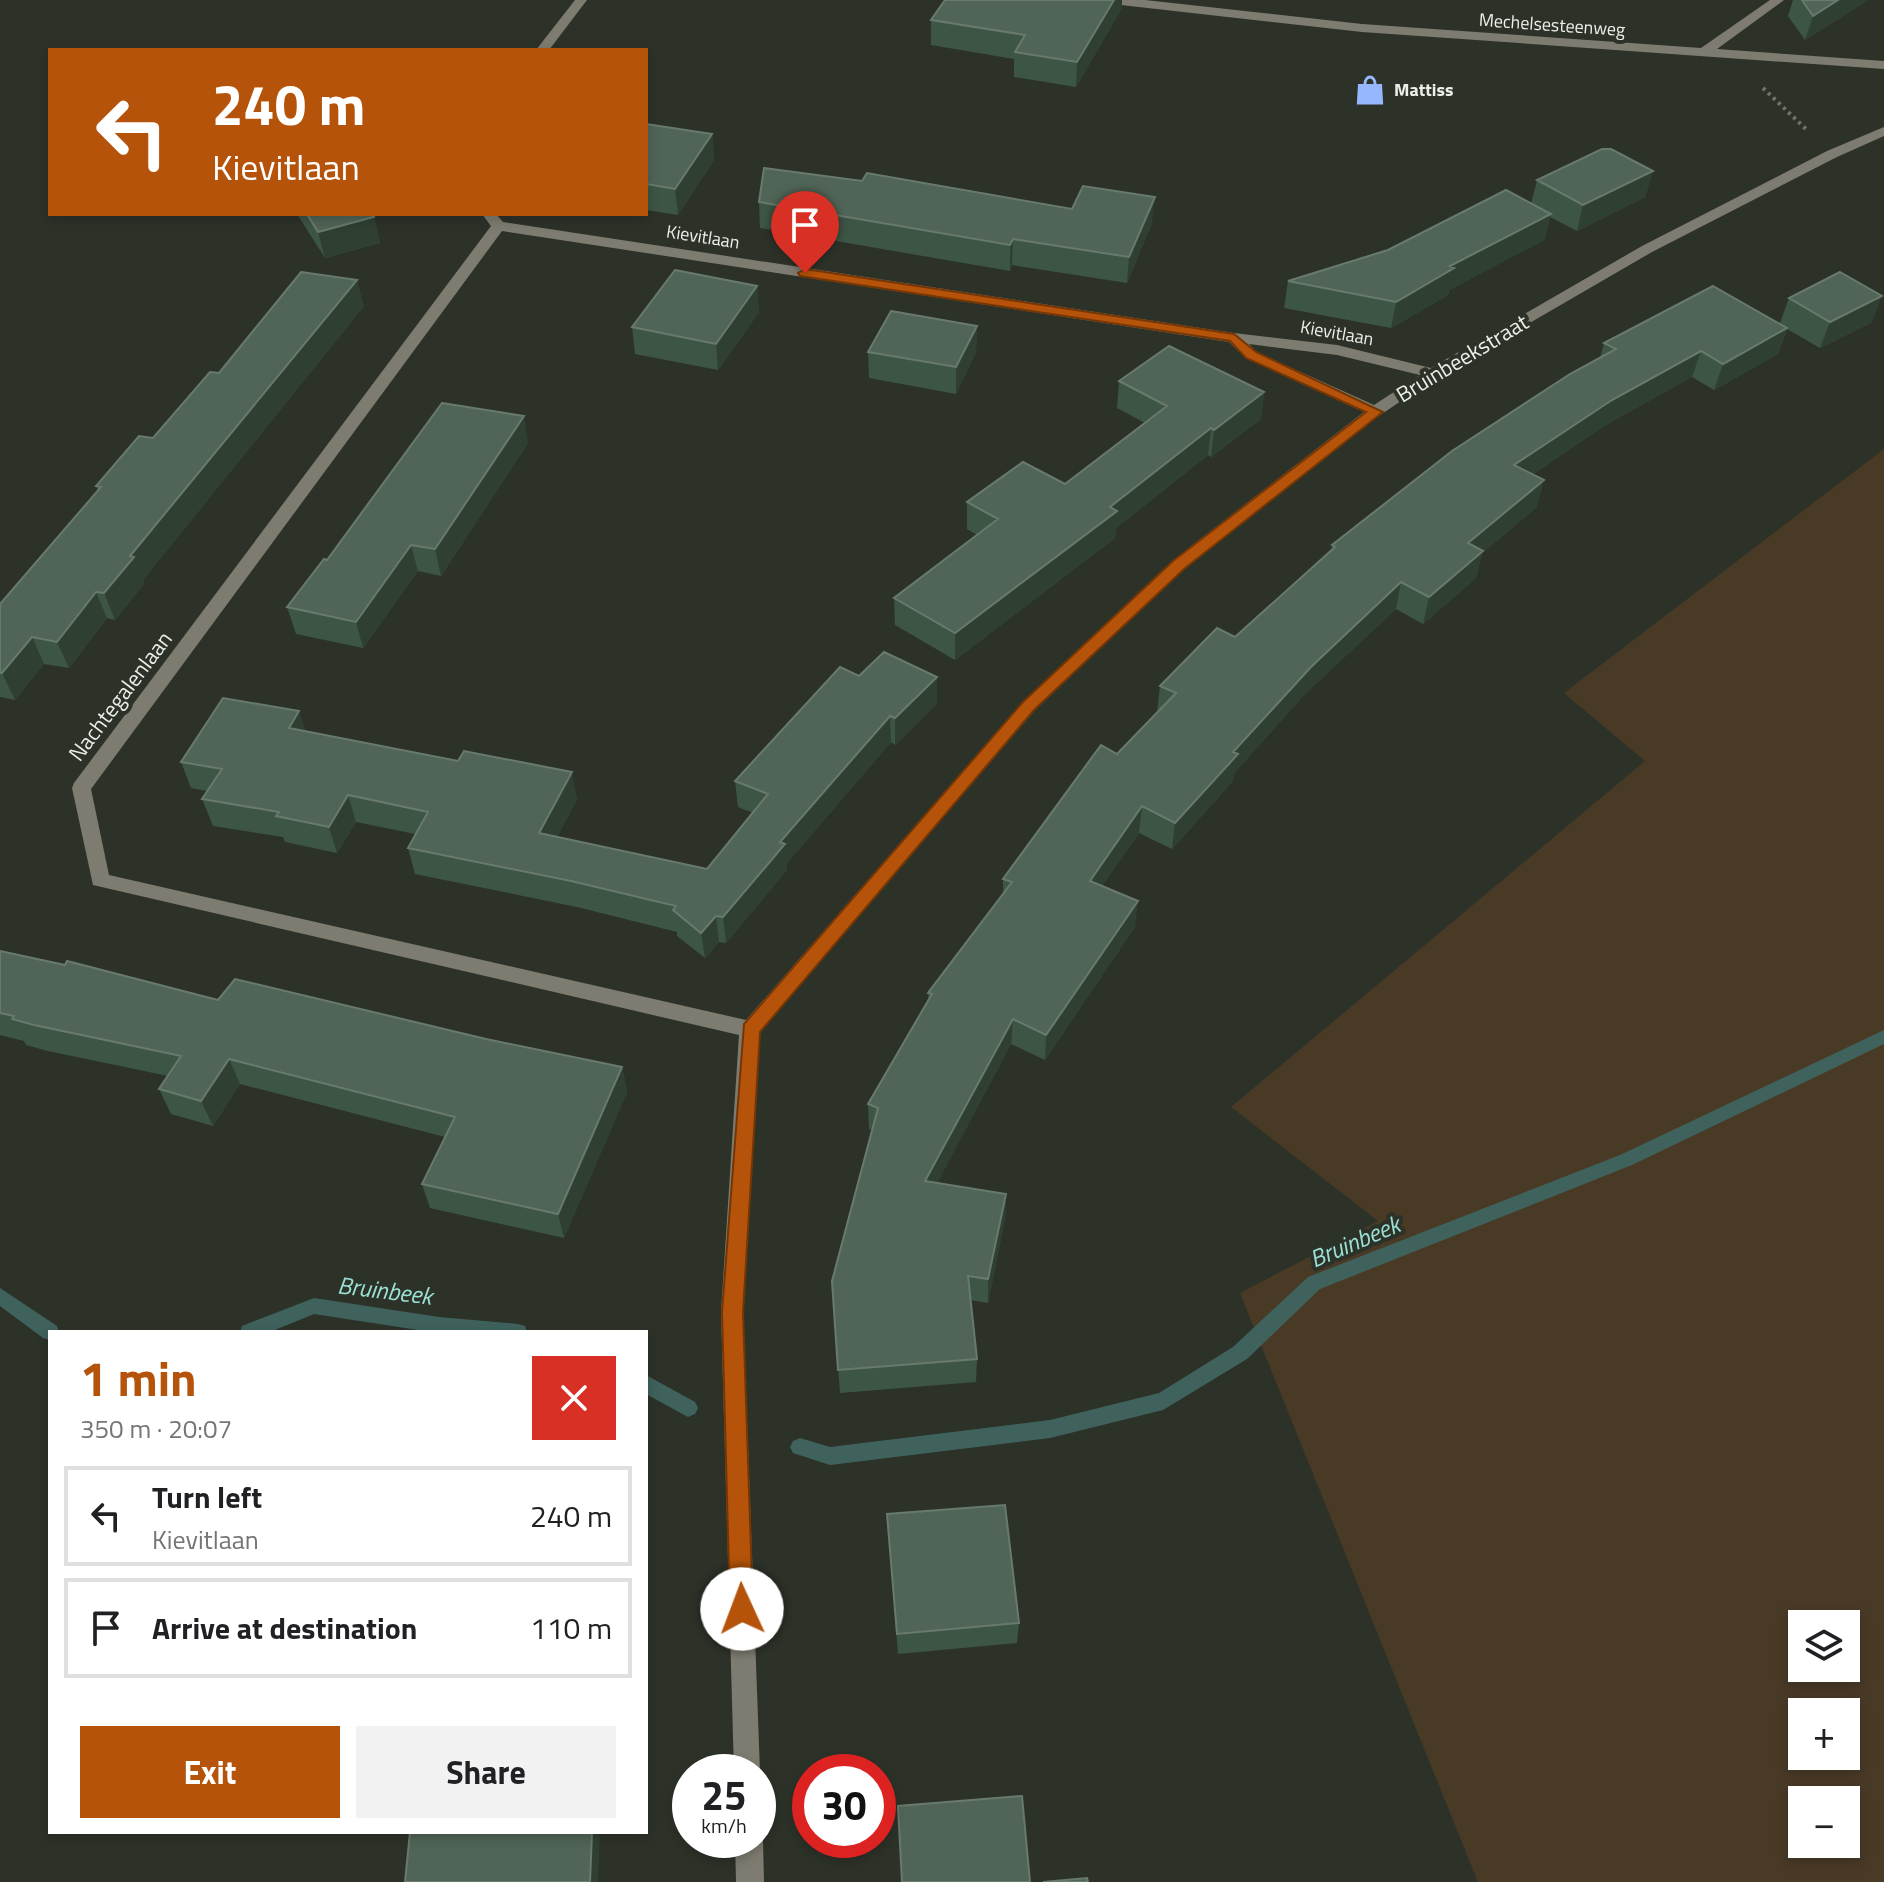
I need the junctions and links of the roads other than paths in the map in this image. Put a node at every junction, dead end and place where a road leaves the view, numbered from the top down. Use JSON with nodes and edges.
{"nodes":[{"id":1,"x":581,"y":0,"type":"edge"},
{"id":2,"x":1112,"y":0,"type":"edge"},
{"id":3,"x":1778,"y":0,"type":"edge"},
{"id":4,"x":544,"y":48,"type":"edge"},
{"id":5,"x":1703,"y":53,"type":"junction"},
{"id":6,"x":1884,"y":65,"type":"edge"},
{"id":7,"x":1884,"y":131,"type":"edge"},
{"id":8,"x":494,"y":220,"type":"edge"},
{"id":9,"x":1234,"y":338,"type":"junction"},
{"id":10,"x":1433,"y":373,"type":"junction"},
{"id":11,"x":1376,"y":412,"type":"junction"},
{"id":12,"x":750,"y":1029,"type":"junction"},
{"id":13,"x":746,"y":1754,"type":"edge"},
{"id":14,"x":749,"y":1858,"type":"edge"},
{"id":15,"x":750,"y":1882,"type":"edge"}],
"edges":[{"from":1,"to":4,"type":"street"},
{"from":2,"to":5,"type":"street","name":"Mechelsesteenweg"},
{"from":3,"to":5,"type":"street"},
{"from":5,"to":6,"type":"street","name":"Mechelsesteenweg"},
{"from":7,"to":10,"type":"street","name":"Bruinbeekstraat"},
{"from":8,"to":9,"type":"street","name":"Kievitlaan"},
{"from":8,"to":12,"type":"street","name":"Nachtegalenlaan"},
{"from":9,"to":10,"type":"street","name":"Kievitlaan"},
{"from":9,"to":11,"type":"street","name":"Kievitlaan"},
{"from":10,"to":11,"type":"street","name":"Bruinbeekstraat"},
{"from":11,"to":12,"type":"street","name":"Bruinbeekstraat"},
{"from":12,"to":13,"type":"street"},
{"from":14,"to":15,"type":"street"}]}
